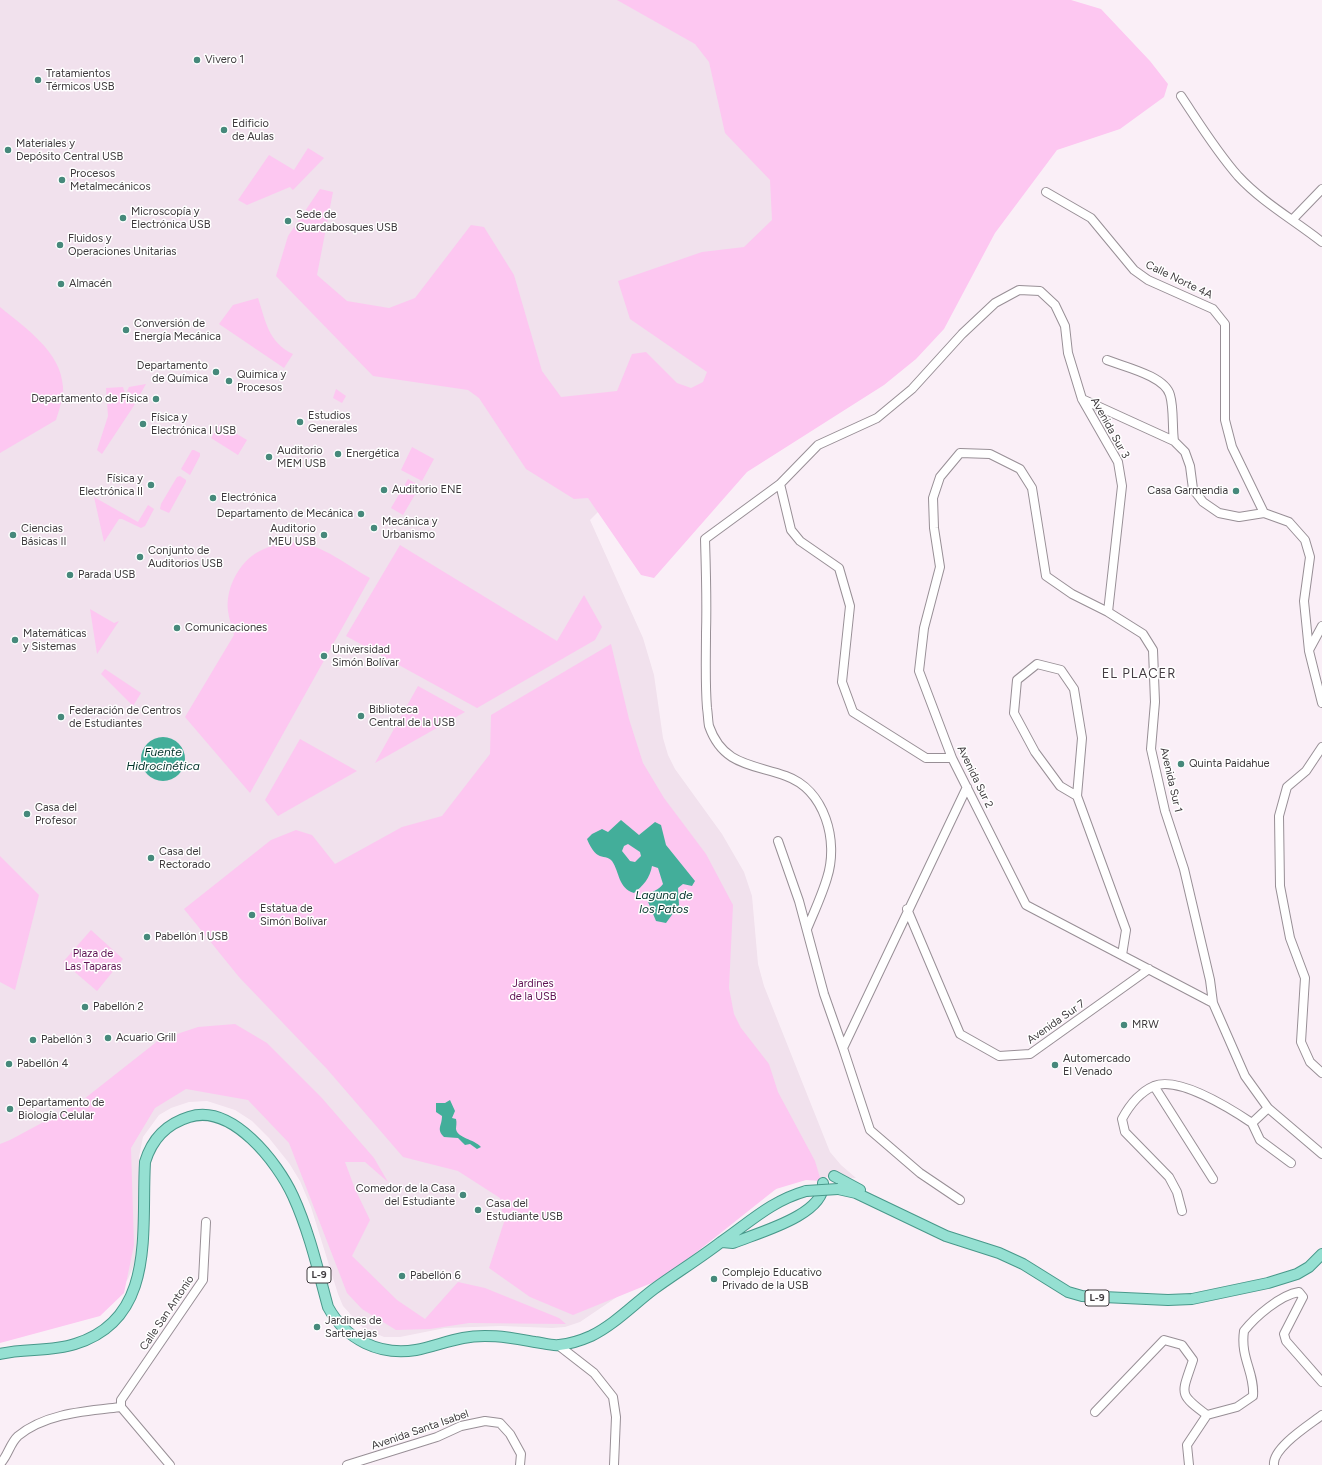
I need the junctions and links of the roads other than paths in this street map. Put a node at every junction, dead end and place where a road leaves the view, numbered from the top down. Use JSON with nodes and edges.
{"nodes":[{"id":1,"x":1181,"y":96,"type":"dead end"},
{"id":2,"x":1322,"y":189,"type":"edge"},
{"id":3,"x":1046,"y":192,"type":"dead end"},
{"id":4,"x":1293,"y":219,"type":"junction"},
{"id":5,"x":1322,"y":242,"type":"edge"},
{"id":6,"x":1107,"y":360,"type":"dead end"},
{"id":7,"x":1082,"y":399,"type":"junction"},
{"id":8,"x":1174,"y":441,"type":"junction"},
{"id":9,"x":960,"y":453,"type":"joint"},
{"id":10,"x":780,"y":484,"type":"junction"},
{"id":11,"x":1264,"y":513,"type":"junction"},
{"id":12,"x":1108,"y":612,"type":"junction"},
{"id":13,"x":1322,"y":626,"type":"edge"},
{"id":14,"x":1309,"y":651,"type":"junction"},
{"id":15,"x":1322,"y":703,"type":"edge"},
{"id":16,"x":1322,"y":747,"type":"edge"},
{"id":17,"x":952,"y":758,"type":"junction"},
{"id":18,"x":967,"y":787,"type":"junction"},
{"id":19,"x":1077,"y":796,"type":"junction"},
{"id":20,"x":778,"y":841,"type":"dead end"},
{"id":21,"x":907,"y":909,"type":"junction"},
{"id":22,"x":807,"y":929,"type":"junction"},
{"id":23,"x":1122,"y":955,"type":"junction"},
{"id":24,"x":1148,"y":968,"type":"junction"},
{"id":25,"x":1213,"y":1003,"type":"junction"},
{"id":26,"x":843,"y":1048,"type":"junction"},
{"id":27,"x":1322,"y":1073,"type":"edge"},
{"id":28,"x":1154,"y":1086,"type":"junction"},
{"id":29,"x":1268,"y":1108,"type":"junction"},
{"id":30,"x":1252,"y":1122,"type":"junction"},
{"id":31,"x":1322,"y":1154,"type":"edge"},
{"id":32,"x":1291,"y":1163,"type":"dead end"},
{"id":33,"x":834,"y":1176,"type":"dead end"},
{"id":34,"x":1213,"y":1179,"type":"dead end"},
{"id":35,"x":823,"y":1183,"type":"dead end"},
{"id":36,"x":960,"y":1200,"type":"dead end"},
{"id":37,"x":882,"y":1206,"type":"junction"},
{"id":38,"x":1182,"y":1211,"type":"dead end"},
{"id":39,"x":206,"y":1222,"type":"dead end"},
{"id":40,"x":722,"y":1242,"type":"junction"},
{"id":41,"x":1322,"y":1254,"type":"edge"},
{"id":42,"x":558,"y":1345,"type":"junction"},
{"id":43,"x":0,"y":1354,"type":"edge"},
{"id":44,"x":1322,"y":1382,"type":"edge"},
{"id":45,"x":121,"y":1407,"type":"junction"},
{"id":46,"x":1095,"y":1412,"type":"dead end"},
{"id":47,"x":1207,"y":1415,"type":"junction"},
{"id":48,"x":1322,"y":1415,"type":"edge"},
{"id":49,"x":0,"y":1464,"type":"edge"},
{"id":50,"x":170,"y":1465,"type":"edge"},
{"id":51,"x":347,"y":1465,"type":"edge"},
{"id":52,"x":520,"y":1465,"type":"edge"},
{"id":53,"x":614,"y":1465,"type":"edge"},
{"id":54,"x":1189,"y":1465,"type":"edge"},
{"id":55,"x":1274,"y":1465,"type":"edge"}],
"edges":[{"from":1,"to":4,"type":"street"},
{"from":2,"to":4,"type":"street"},
{"from":3,"to":11,"type":"street","name":"Calle Norte 4A"},
{"from":4,"to":5,"type":"street"},
{"from":6,"to":8,"type":"street"},
{"from":7,"to":8,"type":"street"},
{"from":7,"to":10,"type":"street","name":"Avenida Sur 3"},
{"from":7,"to":12,"type":"street","name":"Avenida Sur 3"},
{"from":8,"to":11,"type":"street"},
{"from":9,"to":12,"type":"street","name":"Avenida Sur 1"},
{"from":9,"to":17,"type":"street","name":"Avenida Sur 2"},
{"from":10,"to":17,"type":"street"},
{"from":10,"to":22,"type":"street","name":"Avenida Sur 3"},
{"from":11,"to":14,"type":"street"},
{"from":12,"to":25,"type":"street","name":"Avenida Sur 1"},
{"from":13,"to":14,"type":"street"},
{"from":14,"to":15,"type":"street"},
{"from":16,"to":27,"type":"street"},
{"from":17,"to":18,"type":"street","name":"Avenida Sur 2"},
{"from":18,"to":21,"type":"street"},
{"from":18,"to":23,"type":"street","name":"Avenida Sur 2"},
{"from":19,"to":19,"type":"street"},
{"from":19,"to":23,"type":"street"},
{"from":20,"to":22,"type":"street"},
{"from":21,"to":24,"type":"street","name":"Avenida Sur 7"},
{"from":21,"to":26,"type":"street"},
{"from":22,"to":26,"type":"street"},
{"from":23,"to":24,"type":"street","name":"Avenida Sur 2"},
{"from":24,"to":25,"type":"street","name":"Avenida Sur 2"},
{"from":25,"to":29,"type":"street","name":"Avenida Sur 1"},
{"from":26,"to":36,"type":"street"},
{"from":28,"to":30,"type":"street"},
{"from":28,"to":34,"type":"street"},
{"from":28,"to":38,"type":"street"},
{"from":29,"to":30,"type":"street"},
{"from":29,"to":31,"type":"street","name":"Avenida Sur 1"},
{"from":30,"to":32,"type":"street"},
{"from":33,"to":37,"type":"main road"},
{"from":35,"to":40,"type":"main road"},
{"from":37,"to":40,"type":"main road","number":"L-9","bridge":true},
{"from":37,"to":41,"type":"main road","number":"L-9"},
{"from":39,"to":45,"type":"street","name":"Calle San Antonio"},
{"from":40,"to":42,"type":"main road","number":"L-9"},
{"from":42,"to":43,"type":"main road","number":"L-9"},
{"from":42,"to":53,"type":"street"},
{"from":44,"to":47,"type":"street"},
{"from":45,"to":49,"type":"street"},
{"from":45,"to":50,"type":"street"},
{"from":46,"to":47,"type":"street"},
{"from":47,"to":54,"type":"street"},
{"from":48,"to":55,"type":"street"},
{"from":51,"to":52,"type":"street","name":"Avenida Santa Isabel"}]}
